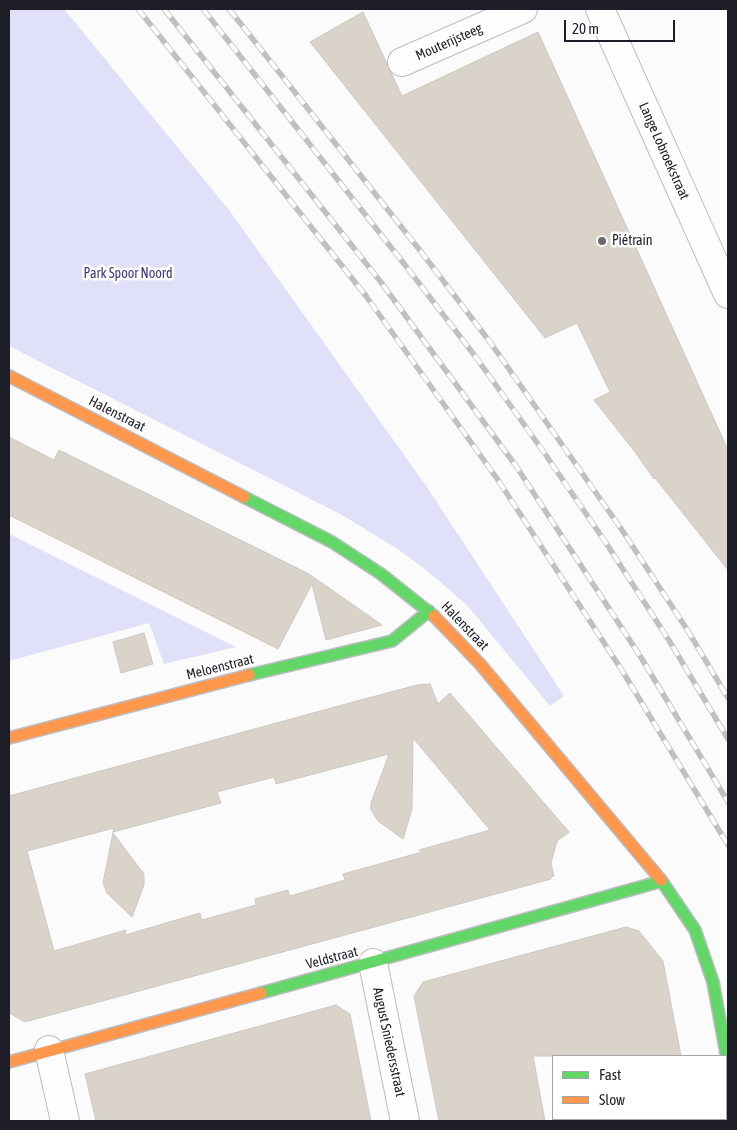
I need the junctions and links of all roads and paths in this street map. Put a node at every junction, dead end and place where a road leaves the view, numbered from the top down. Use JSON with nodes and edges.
{"nodes":[{"id":1,"x":523,"y":9,"type":"edge"},
{"id":2,"x":600,"y":9,"type":"edge"},
{"id":3,"x":402,"y":62,"type":"dead end"},
{"id":4,"x":728,"y":294,"type":"edge"},
{"id":5,"x":9,"y":376,"type":"edge"},
{"id":6,"x":429,"y":610,"type":"junction"},
{"id":7,"x":9,"y":738,"type":"edge"},
{"id":8,"x":662,"y":881,"type":"junction"},
{"id":9,"x":373,"y":963,"type":"junction"},
{"id":10,"x":49,"y":1050,"type":"junction"},
{"id":11,"x":726,"y":1055,"type":"edge"},
{"id":12,"x":9,"y":1062,"type":"edge"},
{"id":13,"x":66,"y":1121,"type":"edge"},
{"id":14,"x":405,"y":1121,"type":"edge"}],
"edges":[{"from":1,"to":3,"type":"street","name":"Mouterijsteeg"},
{"from":2,"to":4,"type":"street","name":"Lange Lobroekstraat"},
{"from":5,"to":6,"type":"street","name":"Halenstraat"},
{"from":6,"to":7,"type":"street","name":"Meloenstraat"},
{"from":6,"to":8,"type":"street","name":"Halenstraat"},
{"from":8,"to":9,"type":"street","name":"Veldstraat"},
{"from":8,"to":11,"type":"street","name":"Halenstraat"},
{"from":9,"to":10,"type":"street","name":"Veldstraat"},
{"from":9,"to":14,"type":"street","name":"August Sniedersstraat"},
{"from":10,"to":12,"type":"street","name":"Veldstraat"},
{"from":10,"to":13,"type":"street"}]}
